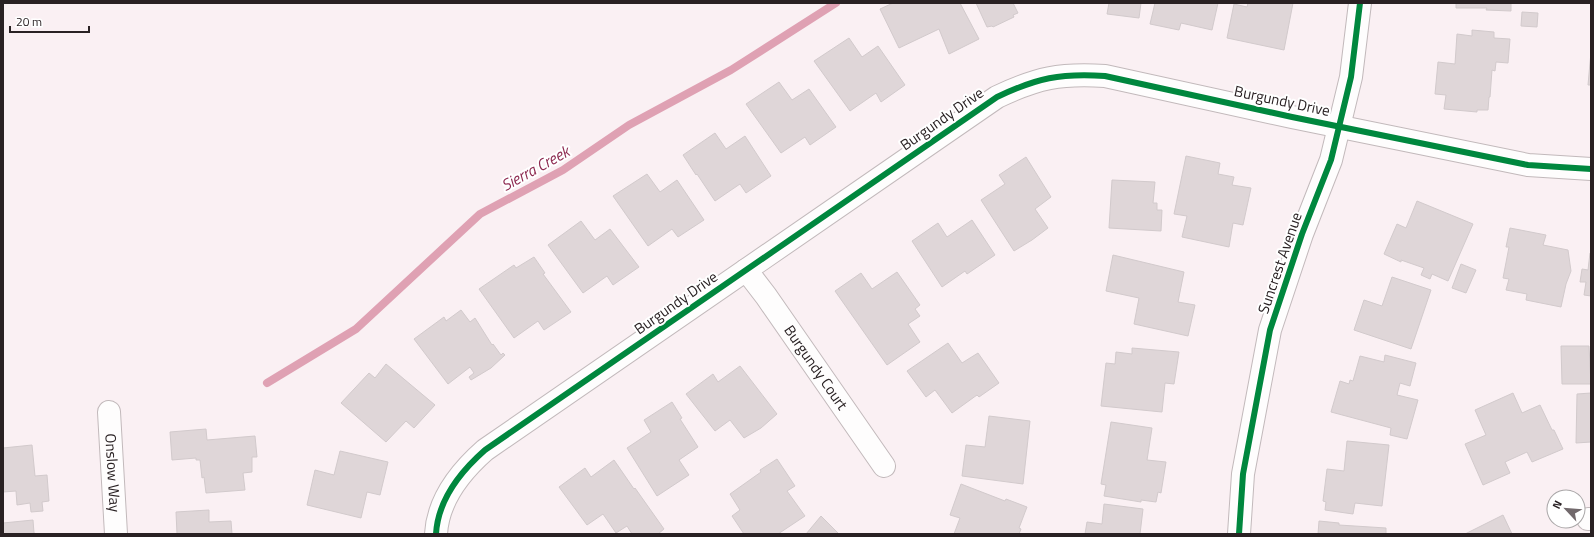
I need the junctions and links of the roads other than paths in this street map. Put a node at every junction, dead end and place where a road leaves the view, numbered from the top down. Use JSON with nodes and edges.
{"nodes":[{"id":1,"x":1360,"y":3,"type":"edge"},
{"id":2,"x":1339,"y":126,"type":"junction"},
{"id":3,"x":1591,"y":169,"type":"edge"},
{"id":4,"x":746,"y":270,"type":"junction"},
{"id":5,"x":109,"y":412,"type":"dead end"},
{"id":6,"x":884,"y":466,"type":"dead end"},
{"id":7,"x":116,"y":534,"type":"edge"},
{"id":8,"x":436,"y":534,"type":"edge"},
{"id":9,"x":1239,"y":534,"type":"edge"}],
"edges":[{"from":1,"to":2,"type":"street","name":"Suncrest Avenue"},
{"from":2,"to":3,"type":"street","name":"Burgundy Drive"},
{"from":2,"to":4,"type":"street","name":"Burgundy Drive"},
{"from":2,"to":9,"type":"street","name":"Suncrest Avenue"},
{"from":4,"to":6,"type":"street","name":"Burgundy Court"},
{"from":4,"to":8,"type":"street","name":"Burgundy Drive"},
{"from":5,"to":7,"type":"street","name":"Onslow Way"}]}
